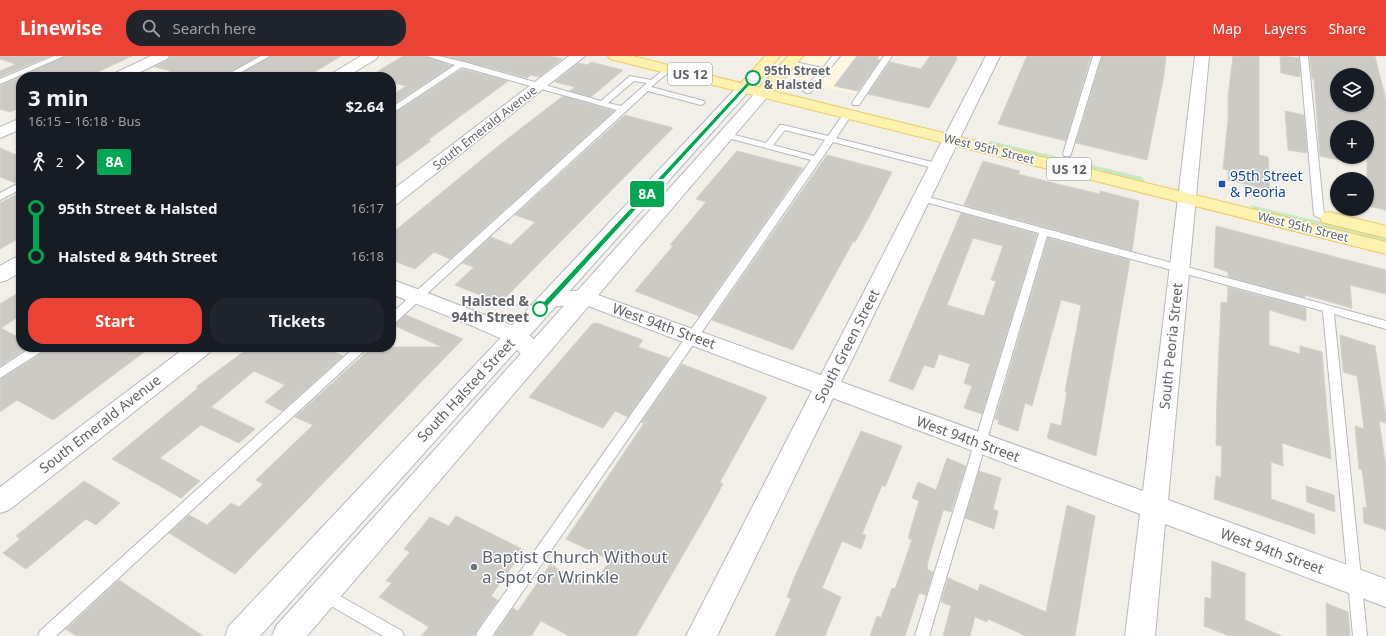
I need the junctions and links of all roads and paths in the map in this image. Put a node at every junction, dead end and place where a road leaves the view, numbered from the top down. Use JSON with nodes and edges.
{"nodes":[{"id":1,"x":60,"y":56,"type":"edge"},
{"id":2,"x":162,"y":56,"type":"edge"},
{"id":3,"x":266,"y":56,"type":"edge"},
{"id":4,"x":371,"y":56,"type":"edge"},
{"id":5,"x":430,"y":56,"type":"edge"},
{"id":6,"x":578,"y":56,"type":"edge"},
{"id":7,"x":615,"y":56,"type":"edge"},
{"id":8,"x":774,"y":56,"type":"edge"},
{"id":9,"x":836,"y":56,"type":"edge"},
{"id":10,"x":888,"y":56,"type":"edge"},
{"id":11,"x":993,"y":56,"type":"edge"},
{"id":12,"x":1097,"y":56,"type":"edge"},
{"id":13,"x":1202,"y":56,"type":"edge"},
{"id":14,"x":1304,"y":56,"type":"edge"},
{"id":15,"x":793,"y":59,"type":"edge"},
{"id":16,"x":665,"y":62,"type":"edge"},
{"id":17,"x":461,"y":64,"type":"junction"},
{"id":18,"x":824,"y":70,"type":"junction"},
{"id":19,"x":23,"y":72,"type":"edge"},
{"id":20,"x":128,"y":72,"type":"edge"},
{"id":21,"x":236,"y":72,"type":"edge"},
{"id":22,"x":344,"y":72,"type":"edge"},
{"id":23,"x":16,"y":75,"type":"edge"},
{"id":24,"x":0,"y":82,"type":"edge"},
{"id":25,"x":649,"y":85,"type":"junction"},
{"id":26,"x":758,"y":85,"type":"junction"},
{"id":27,"x":540,"y":86,"type":"junction"},
{"id":28,"x":807,"y":91,"type":"junction"},
{"id":29,"x":701,"y":103,"type":"dead end"},
{"id":30,"x":603,"y":104,"type":"junction"},
{"id":31,"x":852,"y":108,"type":"junction"},
{"id":32,"x":396,"y":109,"type":"edge"},
{"id":33,"x":623,"y":109,"type":"junction"},
{"id":34,"x":16,"y":125,"type":"edge"},
{"id":35,"x":2,"y":131,"type":"edge"},
{"id":36,"x":954,"y":134,"type":"junction"},
{"id":37,"x":727,"y":135,"type":"junction"},
{"id":38,"x":16,"y":136,"type":"edge"},
{"id":39,"x":830,"y":139,"type":"junction"},
{"id":40,"x":768,"y":146,"type":"junction"},
{"id":41,"x":1067,"y":154,"type":"junction"},
{"id":42,"x":816,"y":159,"type":"junction"},
{"id":43,"x":937,"y":166,"type":"junction"},
{"id":44,"x":16,"y":189,"type":"edge"},
{"id":45,"x":1187,"y":191,"type":"junction"},
{"id":46,"x":396,"y":196,"type":"edge"},
{"id":47,"x":0,"y":197,"type":"edge"},
{"id":48,"x":921,"y":198,"type":"junction"},
{"id":49,"x":1319,"y":215,"type":"junction"},
{"id":50,"x":1044,"y":231,"type":"junction"},
{"id":51,"x":1386,"y":232,"type":"edge"},
{"id":52,"x":1386,"y":248,"type":"edge"},
{"id":53,"x":16,"y":266,"type":"edge"},
{"id":54,"x":1179,"y":268,"type":"junction"},
{"id":55,"x":0,"y":275,"type":"edge"},
{"id":56,"x":396,"y":288,"type":"edge"},
{"id":57,"x":417,"y":296,"type":"junction"},
{"id":58,"x":584,"y":296,"type":"junction"},
{"id":59,"x":549,"y":300,"type":"junction"},
{"id":60,"x":1328,"y":309,"type":"junction"},
{"id":61,"x":396,"y":315,"type":"edge"},
{"id":62,"x":1386,"y":325,"type":"edge"},
{"id":63,"x":516,"y":336,"type":"junction"},
{"id":64,"x":692,"y":337,"type":"junction"},
{"id":65,"x":33,"y":352,"type":"edge"},
{"id":66,"x":195,"y":352,"type":"edge"},
{"id":67,"x":357,"y":352,"type":"edge"},
{"id":68,"x":534,"y":353,"type":"junction"},
{"id":69,"x":0,"y":374,"type":"edge"},
{"id":70,"x":827,"y":386,"type":"junction"},
{"id":71,"x":980,"y":443,"type":"junction"},
{"id":72,"x":0,"y":502,"type":"edge"},
{"id":73,"x":1154,"y":507,"type":"junction"},
{"id":74,"x":1354,"y":581,"type":"junction"},
{"id":75,"x":1386,"y":593,"type":"edge"},
{"id":76,"x":324,"y":594,"type":"junction"},
{"id":77,"x":45,"y":636,"type":"edge"},
{"id":78,"x":240,"y":636,"type":"edge"},
{"id":79,"x":287,"y":636,"type":"edge"},
{"id":80,"x":397,"y":636,"type":"edge"},
{"id":81,"x":483,"y":636,"type":"edge"},
{"id":82,"x":701,"y":636,"type":"edge"},
{"id":83,"x":922,"y":636,"type":"edge"},
{"id":84,"x":1140,"y":636,"type":"edge"},
{"id":85,"x":1360,"y":636,"type":"edge"}],
"edges":[{"from":1,"to":19,"type":"lane"},
{"from":2,"to":20,"type":"street"},
{"from":3,"to":21,"type":"lane"},
{"from":4,"to":22,"type":"street"},
{"from":5,"to":17,"type":"lane"},
{"from":6,"to":27,"type":"street","name":"South Emerald Avenue"},
{"from":7,"to":16,"type":"main road","name":"West 95th Street","number":"US 12"},
{"from":8,"to":26,"type":"main road","name":"South Halsted Street"},
{"from":9,"to":18,"type":"lane"},
{"from":10,"to":31,"type":"lane"},
{"from":11,"to":36,"type":"street","name":"South Green Street"},
{"from":12,"to":41,"type":"lane"},
{"from":13,"to":45,"type":"street","name":"South Peoria Street"},
{"from":14,"to":49,"type":"lane"},
{"from":15,"to":18,"type":"lane"},
{"from":15,"to":26,"type":"main road","name":"South Halsted Street"},
{"from":16,"to":25,"type":"lane"},
{"from":16,"to":26,"type":"main road","name":"West 95th Street","number":"US 12"},
{"from":17,"to":27,"type":"lane"},
{"from":17,"to":32,"type":"lane"},
{"from":18,"to":28,"type":"lane"},
{"from":23,"to":24,"type":"lane"},
{"from":25,"to":29,"type":"lane"},
{"from":25,"to":30,"type":"lane"},
{"from":25,"to":33,"type":"lane"},
{"from":26,"to":28,"type":"main road","name":"West 95th Street","number":"US 12"},
{"from":26,"to":31,"type":"main road","name":"West 95th Street","number":"US 12"},
{"from":26,"to":37,"type":"street","name":"South Halsted Street"},
{"from":26,"to":59,"type":"street","name":"South Halsted Street"},
{"from":27,"to":30,"type":"lane"},
{"from":27,"to":46,"type":"street","name":"South Emerald Avenue"},
{"from":28,"to":31,"type":"main road","name":"West 95th Street","number":"US 12"},
{"from":30,"to":33,"type":"lane"},
{"from":31,"to":36,"type":"main road","name":"West 95th Street","number":"US 12"},
{"from":31,"to":39,"type":"lane"},
{"from":33,"to":57,"type":"lane"},
{"from":34,"to":35,"type":"street"},
{"from":35,"to":38,"type":"street"},
{"from":36,"to":41,"type":"main road","name":"West 95th Street","number":"US 12"},
{"from":36,"to":43,"type":"street","name":"South Green Street"},
{"from":36,"to":45,"type":"main road","name":"West 95th Street","number":"US 12"},
{"from":37,"to":40,"type":"lane"},
{"from":37,"to":58,"type":"street","name":"South Halsted Street"},
{"from":39,"to":40,"type":"lane"},
{"from":39,"to":42,"type":"lane"},
{"from":39,"to":43,"type":"lane"},
{"from":40,"to":42,"type":"lane"},
{"from":41,"to":45,"type":"main road","name":"West 95th Street","number":"US 12"},
{"from":42,"to":64,"type":"lane"},
{"from":43,"to":48,"type":"street","name":"South Green Street"},
{"from":44,"to":47,"type":"lane"},
{"from":45,"to":49,"type":"main road","name":"West 95th Street","number":"US 12"},
{"from":45,"to":52,"type":"main road","name":"West 95th Street","number":"US 12"},
{"from":45,"to":54,"type":"street","name":"South Peoria Street"},
{"from":48,"to":50,"type":"lane"},
{"from":48,"to":70,"type":"street","name":"South Green Street"},
{"from":49,"to":51,"type":"main road","name":"West 95th Street","number":"US 12"},
{"from":50,"to":54,"type":"lane"},
{"from":50,"to":71,"type":"lane"},
{"from":53,"to":55,"type":"street"},
{"from":54,"to":60,"type":"lane"},
{"from":54,"to":73,"type":"street","name":"South Peoria Street"},
{"from":56,"to":57,"type":"street"},
{"from":57,"to":61,"type":"lane"},
{"from":57,"to":63,"type":"street"},
{"from":58,"to":59,"type":"street","name":"West 94th Street"},
{"from":58,"to":64,"type":"street","name":"West 94th Street"},
{"from":58,"to":68,"type":"street","name":"South Halsted Street"},
{"from":59,"to":63,"type":"street","name":"South Halsted Street"},
{"from":60,"to":62,"type":"lane"},
{"from":60,"to":74,"type":"lane"},
{"from":63,"to":68,"type":"street"},
{"from":63,"to":78,"type":"street","name":"South Halsted Street"},
{"from":64,"to":70,"type":"street","name":"West 94th Street"},
{"from":64,"to":81,"type":"lane"},
{"from":65,"to":69,"type":"lane"},
{"from":66,"to":72,"type":"street","name":"South Emerald Avenue"},
{"from":67,"to":77,"type":"lane"},
{"from":68,"to":76,"type":"street","name":"South Halsted Street"},
{"from":70,"to":71,"type":"street","name":"West 94th Street"},
{"from":70,"to":82,"type":"street","name":"South Green Street"},
{"from":71,"to":73,"type":"street","name":"West 94th Street"},
{"from":71,"to":83,"type":"lane"},
{"from":73,"to":74,"type":"street","name":"West 94th Street"},
{"from":73,"to":84,"type":"street","name":"South Peoria Street"},
{"from":74,"to":75,"type":"street","name":"West 94th Street"},
{"from":74,"to":85,"type":"lane"},
{"from":76,"to":79,"type":"street","name":"South Halsted Street"},
{"from":76,"to":80,"type":"lane"}]}
